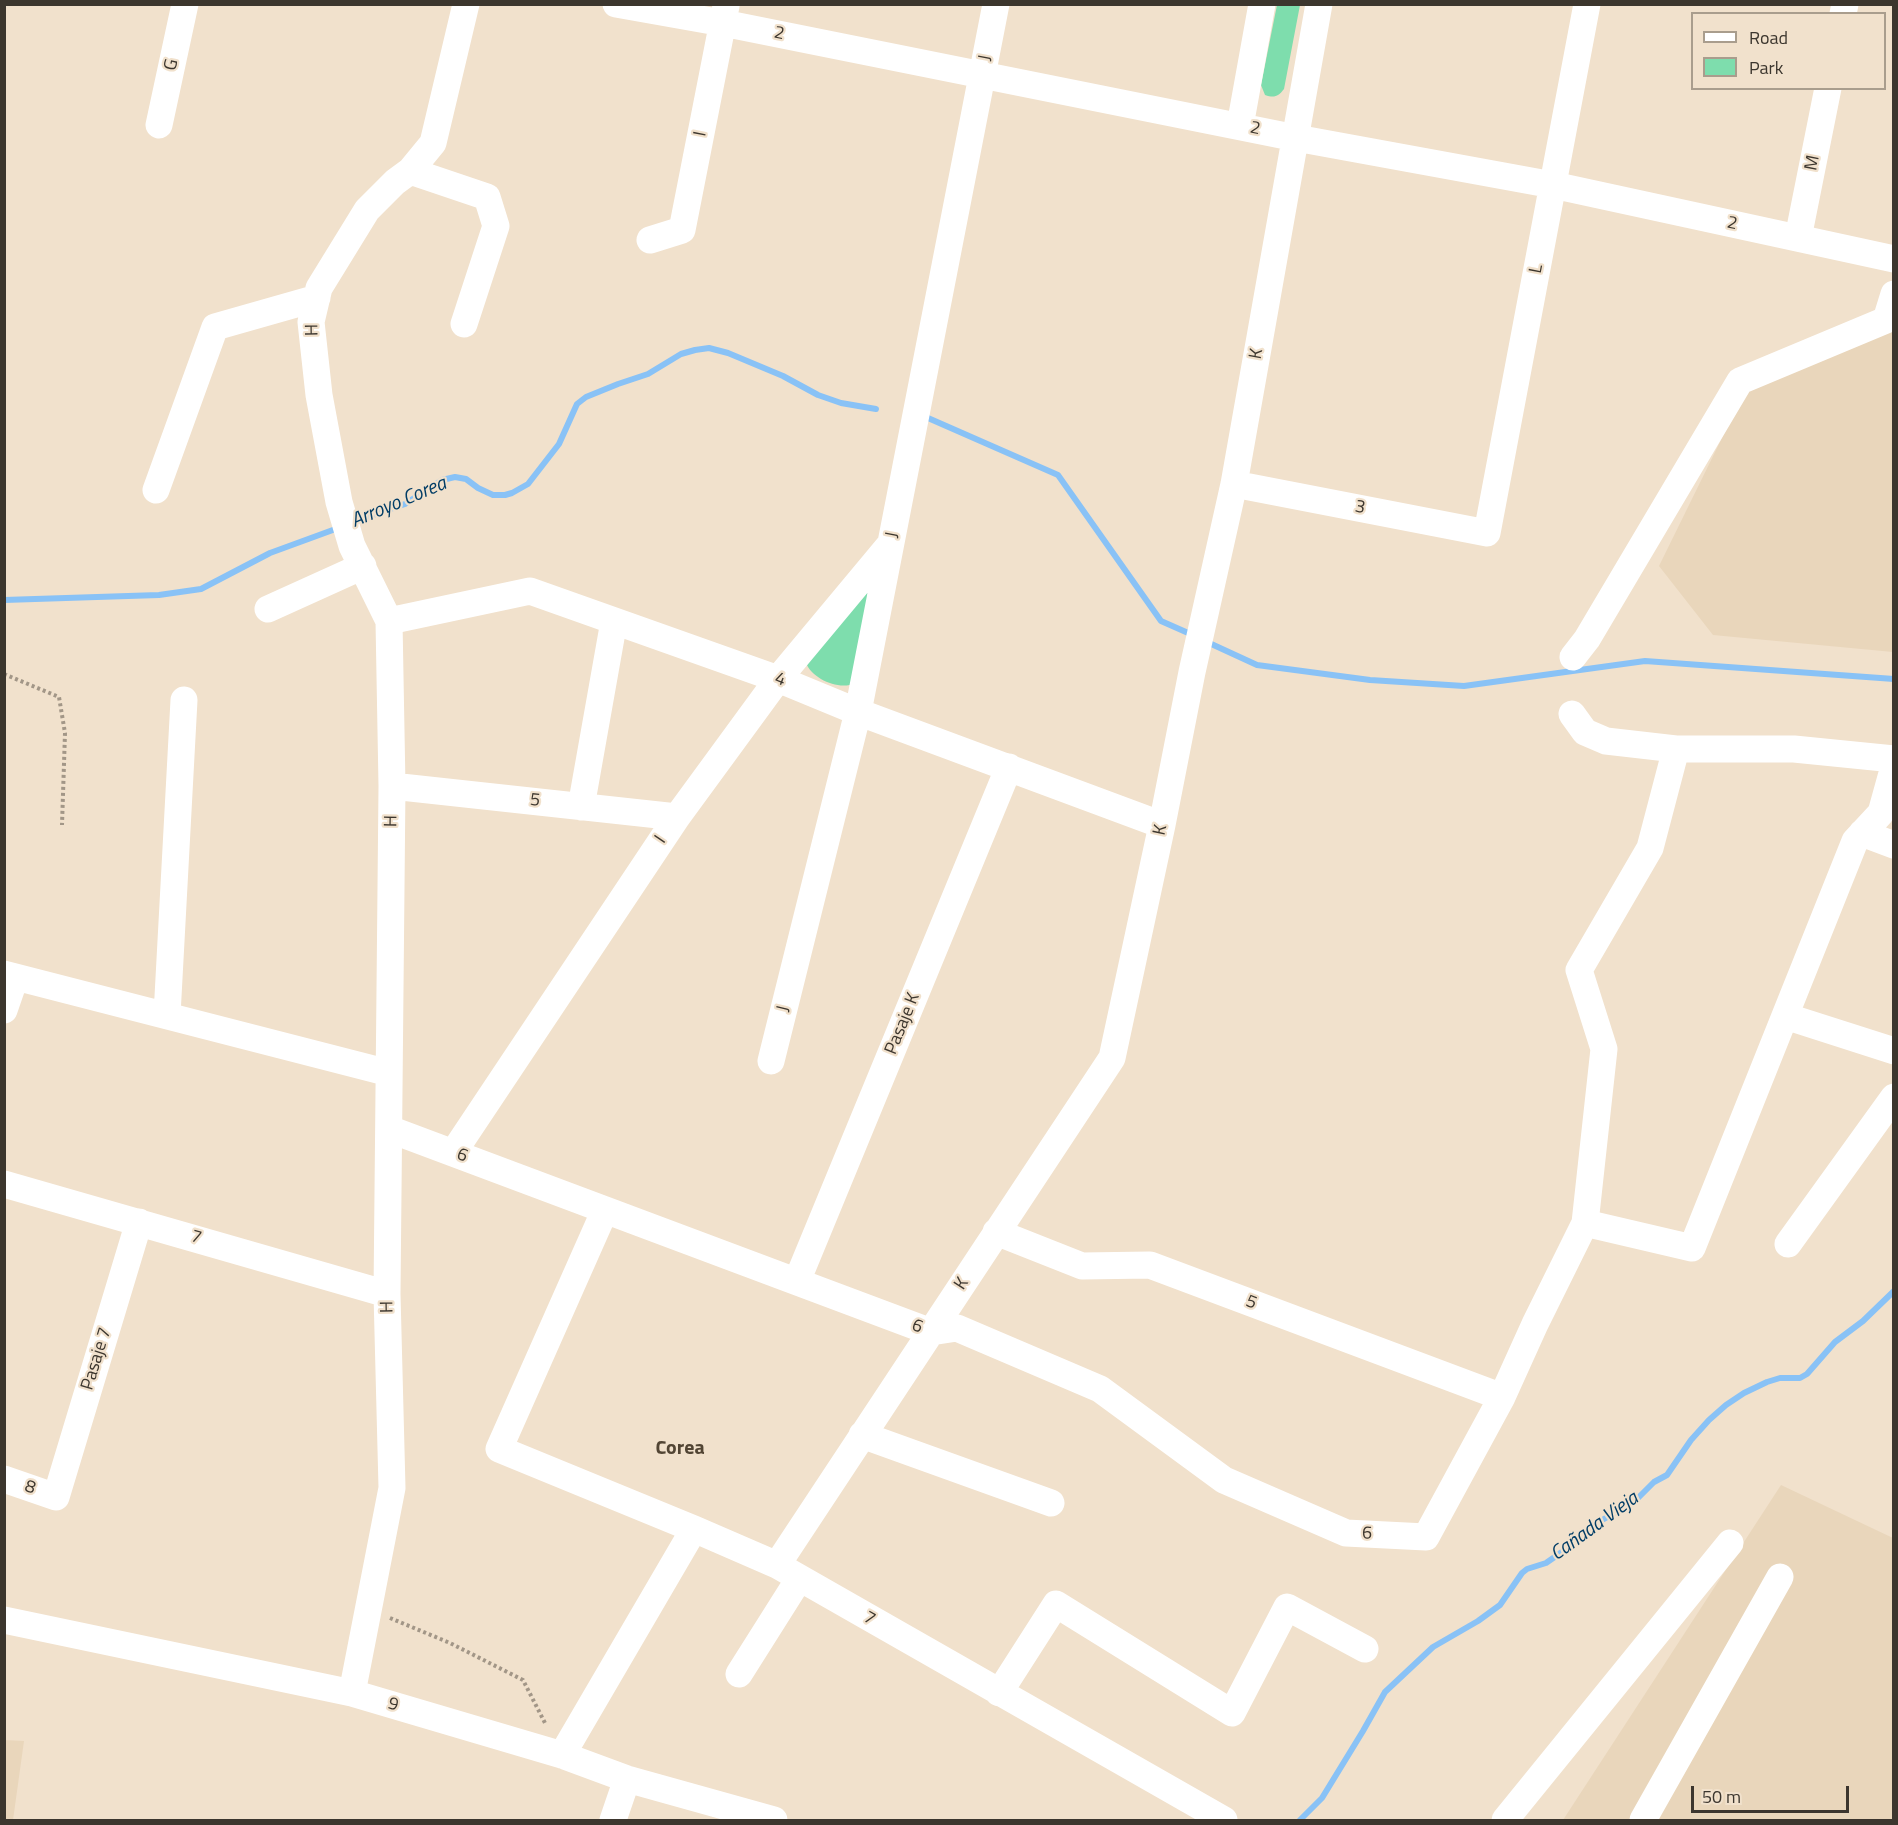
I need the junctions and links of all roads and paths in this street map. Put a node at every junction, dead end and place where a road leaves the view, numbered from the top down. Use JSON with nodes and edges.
{"nodes":[{"id":1,"x":185,"y":4,"type":"edge"},
{"id":2,"x":466,"y":4,"type":"edge"},
{"id":3,"x":616,"y":4,"type":"edge"},
{"id":4,"x":996,"y":4,"type":"edge"},
{"id":5,"x":1262,"y":4,"type":"edge"},
{"id":6,"x":1319,"y":4,"type":"edge"},
{"id":7,"x":1587,"y":4,"type":"edge"},
{"id":8,"x":725,"y":14,"type":"edge"},
{"id":9,"x":982,"y":76,"type":"junction"},
{"id":10,"x":1828,"y":90,"type":"edge"},
{"id":11,"x":159,"y":125,"type":"dead end"},
{"id":12,"x":1240,"y":126,"type":"junction"},
{"id":13,"x":1296,"y":138,"type":"junction"},
{"id":14,"x":410,"y":171,"type":"junction"},
{"id":15,"x":1553,"y":185,"type":"junction"},
{"id":16,"x":1798,"y":238,"type":"junction"},
{"id":17,"x":650,"y":240,"type":"dead end"},
{"id":18,"x":1893,"y":260,"type":"edge"},
{"id":19,"x":1893,"y":294,"type":"edge"},
{"id":20,"x":317,"y":298,"type":"junction"},
{"id":21,"x":464,"y":324,"type":"dead end"},
{"id":22,"x":1234,"y":484,"type":"junction"},
{"id":23,"x":156,"y":490,"type":"dead end"},
{"id":24,"x":1487,"y":532,"type":"joint"},
{"id":25,"x":891,"y":544,"type":"junction"},
{"id":26,"x":357,"y":556,"type":"junction"},
{"id":27,"x":268,"y":609,"type":"dead end"},
{"id":28,"x":389,"y":621,"type":"junction"},
{"id":29,"x":614,"y":621,"type":"junction"},
{"id":30,"x":1573,"y":657,"type":"dead end"},
{"id":31,"x":4,"y":674,"type":"edge"},
{"id":32,"x":778,"y":679,"type":"junction"},
{"id":33,"x":183,"y":700,"type":"dead end"},
{"id":34,"x":858,"y":712,"type":"junction"},
{"id":35,"x":1572,"y":714,"type":"dead end"},
{"id":36,"x":1676,"y":749,"type":"junction"},
{"id":37,"x":1893,"y":759,"type":"edge"},
{"id":38,"x":1893,"y":766,"type":"edge"},
{"id":39,"x":1009,"y":767,"type":"junction"},
{"id":40,"x":392,"y":786,"type":"junction"},
{"id":41,"x":581,"y":807,"type":"junction"},
{"id":42,"x":677,"y":817,"type":"junction"},
{"id":43,"x":62,"y":825,"type":"dead end"},
{"id":44,"x":1162,"y":825,"type":"junction"},
{"id":45,"x":1862,"y":833,"type":"junction"},
{"id":46,"x":1893,"y":845,"type":"edge"},
{"id":47,"x":10,"y":976,"type":"edge"},
{"id":48,"x":4,"y":1010,"type":"edge"},
{"id":49,"x":167,"y":1015,"type":"junction"},
{"id":50,"x":1785,"y":1016,"type":"junction"},
{"id":51,"x":1893,"y":1051,"type":"edge"},
{"id":52,"x":771,"y":1062,"type":"dead end"},
{"id":53,"x":389,"y":1073,"type":"junction"},
{"id":54,"x":1893,"y":1097,"type":"edge"},
{"id":55,"x":389,"y":1129,"type":"junction"},
{"id":56,"x":453,"y":1153,"type":"junction"},
{"id":57,"x":4,"y":1184,"type":"edge"},
{"id":58,"x":605,"y":1210,"type":"junction"},
{"id":59,"x":139,"y":1222,"type":"junction"},
{"id":60,"x":1585,"y":1223,"type":"junction"},
{"id":61,"x":996,"y":1232,"type":"junction"},
{"id":62,"x":1788,"y":1244,"type":"dead end"},
{"id":63,"x":797,"y":1281,"type":"junction"},
{"id":64,"x":387,"y":1294,"type":"junction"},
{"id":65,"x":931,"y":1332,"type":"junction"},
{"id":66,"x":1502,"y":1397,"type":"junction"},
{"id":67,"x":862,"y":1435,"type":"junction"},
{"id":68,"x":4,"y":1479,"type":"edge"},
{"id":69,"x":56,"y":1497,"type":"joint"},
{"id":70,"x":1051,"y":1503,"type":"dead end"},
{"id":71,"x":694,"y":1528,"type":"junction"},
{"id":72,"x":1730,"y":1543,"type":"dead end"},
{"id":73,"x":788,"y":1572,"type":"junction"},
{"id":74,"x":1780,"y":1577,"type":"dead end"},
{"id":75,"x":369,"y":1609,"type":"junction"},
{"id":76,"x":4,"y":1620,"type":"edge"},
{"id":77,"x":1365,"y":1649,"type":"dead end"},
{"id":78,"x":739,"y":1674,"type":"dead end"},
{"id":79,"x":352,"y":1693,"type":"junction"},
{"id":80,"x":999,"y":1693,"type":"junction"},
{"id":81,"x":562,"y":1755,"type":"junction"},
{"id":82,"x":627,"y":1779,"type":"junction"},
{"id":83,"x":613,"y":1821,"type":"edge"},
{"id":84,"x":774,"y":1821,"type":"edge"},
{"id":85,"x":1224,"y":1821,"type":"edge"},
{"id":86,"x":1505,"y":1821,"type":"edge"},
{"id":87,"x":1643,"y":1821,"type":"edge"}],
"edges":[{"from":1,"to":11,"type":"street","name":"G"},
{"from":2,"to":14,"type":"street","name":"H"},
{"from":3,"to":8,"type":"street","name":"2"},
{"from":4,"to":9,"type":"street","name":"J"},
{"from":5,"to":12,"type":"street"},
{"from":6,"to":13,"type":"street","name":"K"},
{"from":7,"to":15,"type":"street","name":"L"},
{"from":8,"to":9,"type":"street","name":"2"},
{"from":8,"to":17,"type":"street","name":"I"},
{"from":9,"to":12,"type":"street","name":"2"},
{"from":9,"to":25,"type":"street","name":"J"},
{"from":10,"to":16,"type":"street","name":"M"},
{"from":12,"to":13,"type":"street","name":"2"},
{"from":13,"to":15,"type":"street","name":"2"},
{"from":13,"to":22,"type":"street","name":"K"},
{"from":14,"to":20,"type":"street","name":"H"},
{"from":14,"to":21,"type":"street"},
{"from":15,"to":16,"type":"street","name":"2"},
{"from":15,"to":24,"type":"street","name":"L"},
{"from":16,"to":18,"type":"street","name":"2"},
{"from":19,"to":30,"type":"street"},
{"from":20,"to":23,"type":"street"},
{"from":20,"to":26,"type":"street","name":"H"},
{"from":22,"to":24,"type":"street","name":"3"},
{"from":22,"to":44,"type":"street","name":"K"},
{"from":25,"to":32,"type":"street","name":"I"},
{"from":25,"to":34,"type":"street","name":"J"},
{"from":26,"to":27,"type":"street"},
{"from":26,"to":28,"type":"street","name":"H"},
{"from":28,"to":29,"type":"street","name":"4"},
{"from":28,"to":40,"type":"street","name":"H"},
{"from":29,"to":32,"type":"street","name":"4"},
{"from":29,"to":41,"type":"street"},
{"from":31,"to":43,"type":"path"},
{"from":32,"to":34,"type":"street","name":"4"},
{"from":32,"to":42,"type":"street","name":"I"},
{"from":33,"to":49,"type":"street"},
{"from":34,"to":39,"type":"street","name":"4"},
{"from":34,"to":52,"type":"street","name":"J"},
{"from":35,"to":36,"type":"street"},
{"from":36,"to":37,"type":"street"},
{"from":36,"to":60,"type":"street"},
{"from":38,"to":45,"type":"street"},
{"from":39,"to":44,"type":"street","name":"4"},
{"from":39,"to":63,"type":"street","name":"Pasaje K"},
{"from":40,"to":41,"type":"street","name":"5"},
{"from":40,"to":53,"type":"street","name":"H"},
{"from":41,"to":42,"type":"street","name":"5"},
{"from":42,"to":56,"type":"street","name":"I"},
{"from":44,"to":61,"type":"street","name":"K"},
{"from":45,"to":46,"type":"street"},
{"from":45,"to":50,"type":"street"},
{"from":47,"to":48,"type":"street"},
{"from":47,"to":49,"type":"street"},
{"from":49,"to":53,"type":"street"},
{"from":50,"to":51,"type":"street"},
{"from":50,"to":60,"type":"street"},
{"from":53,"to":55,"type":"street","name":"H"},
{"from":54,"to":62,"type":"street"},
{"from":55,"to":56,"type":"street","name":"6"},
{"from":55,"to":64,"type":"street","name":"H"},
{"from":56,"to":58,"type":"street","name":"6"},
{"from":57,"to":59,"type":"street","name":"7"},
{"from":58,"to":63,"type":"street","name":"6"},
{"from":58,"to":71,"type":"street","name":"7"},
{"from":59,"to":64,"type":"street","name":"7"},
{"from":59,"to":69,"type":"street","name":"Pasaje 7"},
{"from":60,"to":66,"type":"street"},
{"from":61,"to":65,"type":"street","name":"K"},
{"from":61,"to":66,"type":"street","name":"5"},
{"from":63,"to":65,"type":"street","name":"6"},
{"from":64,"to":75,"type":"street","name":"H"},
{"from":65,"to":66,"type":"street","name":"6"},
{"from":65,"to":67,"type":"street","name":"K"},
{"from":67,"to":70,"type":"street"},
{"from":67,"to":73,"type":"street","name":"K"},
{"from":68,"to":69,"type":"street","name":"8"},
{"from":71,"to":73,"type":"street","name":"7"},
{"from":71,"to":81,"type":"street"},
{"from":72,"to":86,"type":"street"},
{"from":73,"to":78,"type":"street","name":"K"},
{"from":73,"to":80,"type":"street","name":"7"},
{"from":74,"to":87,"type":"street"},
{"from":75,"to":79,"type":"street","name":"H"},
{"from":75,"to":81,"type":"path"},
{"from":76,"to":79,"type":"street","name":"9"},
{"from":77,"to":80,"type":"street"},
{"from":79,"to":81,"type":"street","name":"9"},
{"from":80,"to":85,"type":"street","name":"7"},
{"from":81,"to":82,"type":"street","name":"9"},
{"from":82,"to":83,"type":"street"},
{"from":82,"to":84,"type":"street","name":"9"}]}
